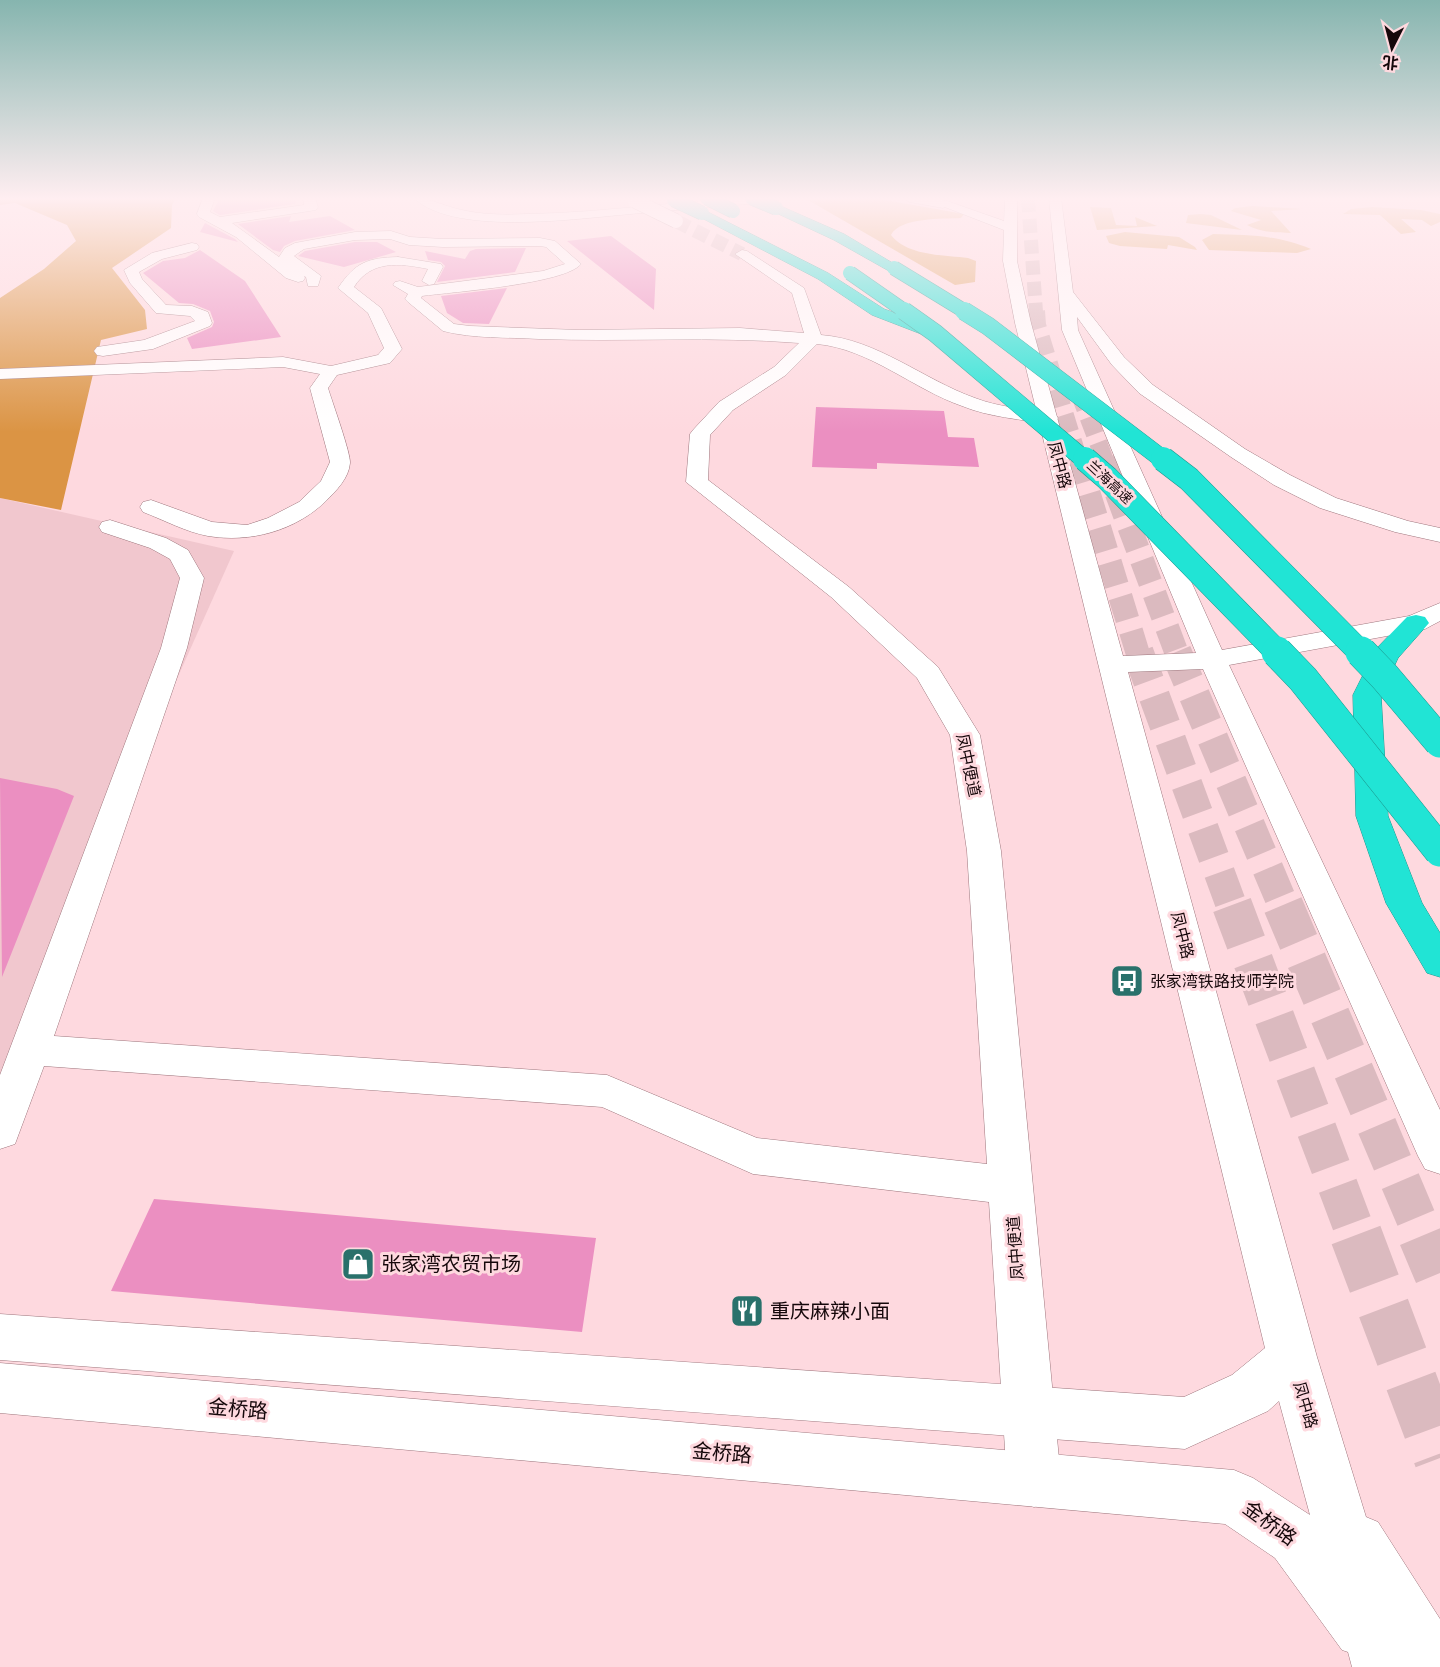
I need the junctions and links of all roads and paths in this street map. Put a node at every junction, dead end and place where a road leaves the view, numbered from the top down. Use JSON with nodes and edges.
{"nodes":[{"id":1,"x":133,"y":276,"type":"edge"},
{"id":2,"x":290,"y":276,"type":"edge"},
{"id":3,"x":314,"y":276,"type":"edge"},
{"id":4,"x":347,"y":276,"type":"edge"},
{"id":5,"x":430,"y":276,"type":"edge"},
{"id":6,"x":461,"y":276,"type":"edge"},
{"id":7,"x":537,"y":276,"type":"edge"},
{"id":8,"x":776,"y":276,"type":"edge"},
{"id":9,"x":823,"y":276,"type":"edge"},
{"id":10,"x":852,"y":276,"type":"edge"},
{"id":11,"x":907,"y":276,"type":"edge"},
{"id":12,"x":1013,"y":276,"type":"edge"},
{"id":13,"x":1063,"y":276,"type":"edge"},
{"id":14,"x":329,"y":285,"type":"junction"},
{"id":15,"x":394,"y":286,"type":"dead end"},
{"id":16,"x":367,"y":287,"type":"dead end"},
{"id":17,"x":422,"y":287,"type":"junction"},
{"id":18,"x":1064,"y":289,"type":"junction"},
{"id":19,"x":935,"y":333,"type":"junction"},
{"id":20,"x":814,"y":338,"type":"junction"},
{"id":21,"x":92,"y":351,"type":"dead end"},
{"id":22,"x":17,"y":357,"type":"dead end"},
{"id":23,"x":0,"y":362,"type":"edge"},
{"id":24,"x":331,"y":371,"type":"junction"},
{"id":25,"x":0,"y":374,"type":"edge"},
{"id":26,"x":1048,"y":418,"type":"junction"},
{"id":27,"x":151,"y":507,"type":"dead end"},
{"id":28,"x":110,"y":527,"type":"dead end"},
{"id":29,"x":1440,"y":535,"type":"edge"},
{"id":30,"x":1428,"y":617,"type":"edge"},
{"id":31,"x":1213,"y":660,"type":"junction"},
{"id":32,"x":1113,"y":665,"type":"junction"},
{"id":33,"x":1440,"y":742,"type":"edge"},
{"id":34,"x":1440,"y":850,"type":"edge"},
{"id":35,"x":1440,"y":964,"type":"edge"},
{"id":36,"x":31,"y":1050,"type":"junction"},
{"id":37,"x":0,"y":1132,"type":"edge"},
{"id":38,"x":1440,"y":1156,"type":"edge"},
{"id":39,"x":1010,"y":1185,"type":"junction"},
{"id":40,"x":0,"y":1337,"type":"edge"},
{"id":41,"x":1292,"y":1358,"type":"junction"},
{"id":42,"x":0,"y":1388,"type":"edge"},
{"id":43,"x":1027,"y":1410,"type":"junction"},
{"id":44,"x":1034,"y":1480,"type":"junction"},
{"id":45,"x":1335,"y":1505,"type":"junction"},
{"id":46,"x":1380,"y":1658,"type":"edge"},
{"id":47,"x":1436,"y":1667,"type":"edge"}],
"edges":[{"from":1,"to":21,"type":"street"},
{"from":2,"to":14,"type":"street"},
{"from":3,"to":14,"type":"street"},
{"from":4,"to":14,"type":"street"},
{"from":5,"to":17,"type":"street"},
{"from":6,"to":17,"type":"street"},
{"from":7,"to":17,"type":"street"},
{"from":8,"to":20,"type":"street"},
{"from":9,"to":19,"type":"highway","bridge":true},
{"from":10,"to":19,"type":"highway","name":"兰海高速","bridge":true},
{"from":11,"to":33,"type":"highway","bridge":true},
{"from":12,"to":26,"type":"street","name":"凤中路"},
{"from":13,"to":18,"type":"street"},
{"from":14,"to":16,"type":"street"},
{"from":14,"to":24,"type":"street"},
{"from":15,"to":17,"type":"street"},
{"from":17,"to":20,"type":"street"},
{"from":18,"to":29,"type":"street"},
{"from":18,"to":31,"type":"street"},
{"from":19,"to":34,"type":"highway","name":"兰海高速","bridge":true},
{"from":20,"to":26,"type":"street"},
{"from":20,"to":39,"type":"street","name":"凤中便道"},
{"from":22,"to":23,"type":"street"},
{"from":24,"to":25,"type":"street"},
{"from":24,"to":27,"type":"street"},
{"from":26,"to":32,"type":"street","name":"凤中路"},
{"from":28,"to":36,"type":"street"},
{"from":30,"to":31,"type":"street"},
{"from":30,"to":35,"type":"highway"},
{"from":31,"to":32,"type":"street"},
{"from":31,"to":38,"type":"street"},
{"from":32,"to":41,"type":"street","name":"凤中路"},
{"from":36,"to":37,"type":"street"},
{"from":36,"to":39,"type":"street"},
{"from":39,"to":43,"type":"street","name":"凤中便道"},
{"from":40,"to":43,"type":"street"},
{"from":41,"to":43,"type":"street"},
{"from":41,"to":45,"type":"street","name":"凤中路"},
{"from":42,"to":44,"type":"street","name":"金桥路"},
{"from":43,"to":44,"type":"street","name":"凤中便道"},
{"from":44,"to":46,"type":"street","name":"金桥路"},
{"from":45,"to":46,"type":"street","name":"凤中路"},
{"from":45,"to":47,"type":"street"}]}
